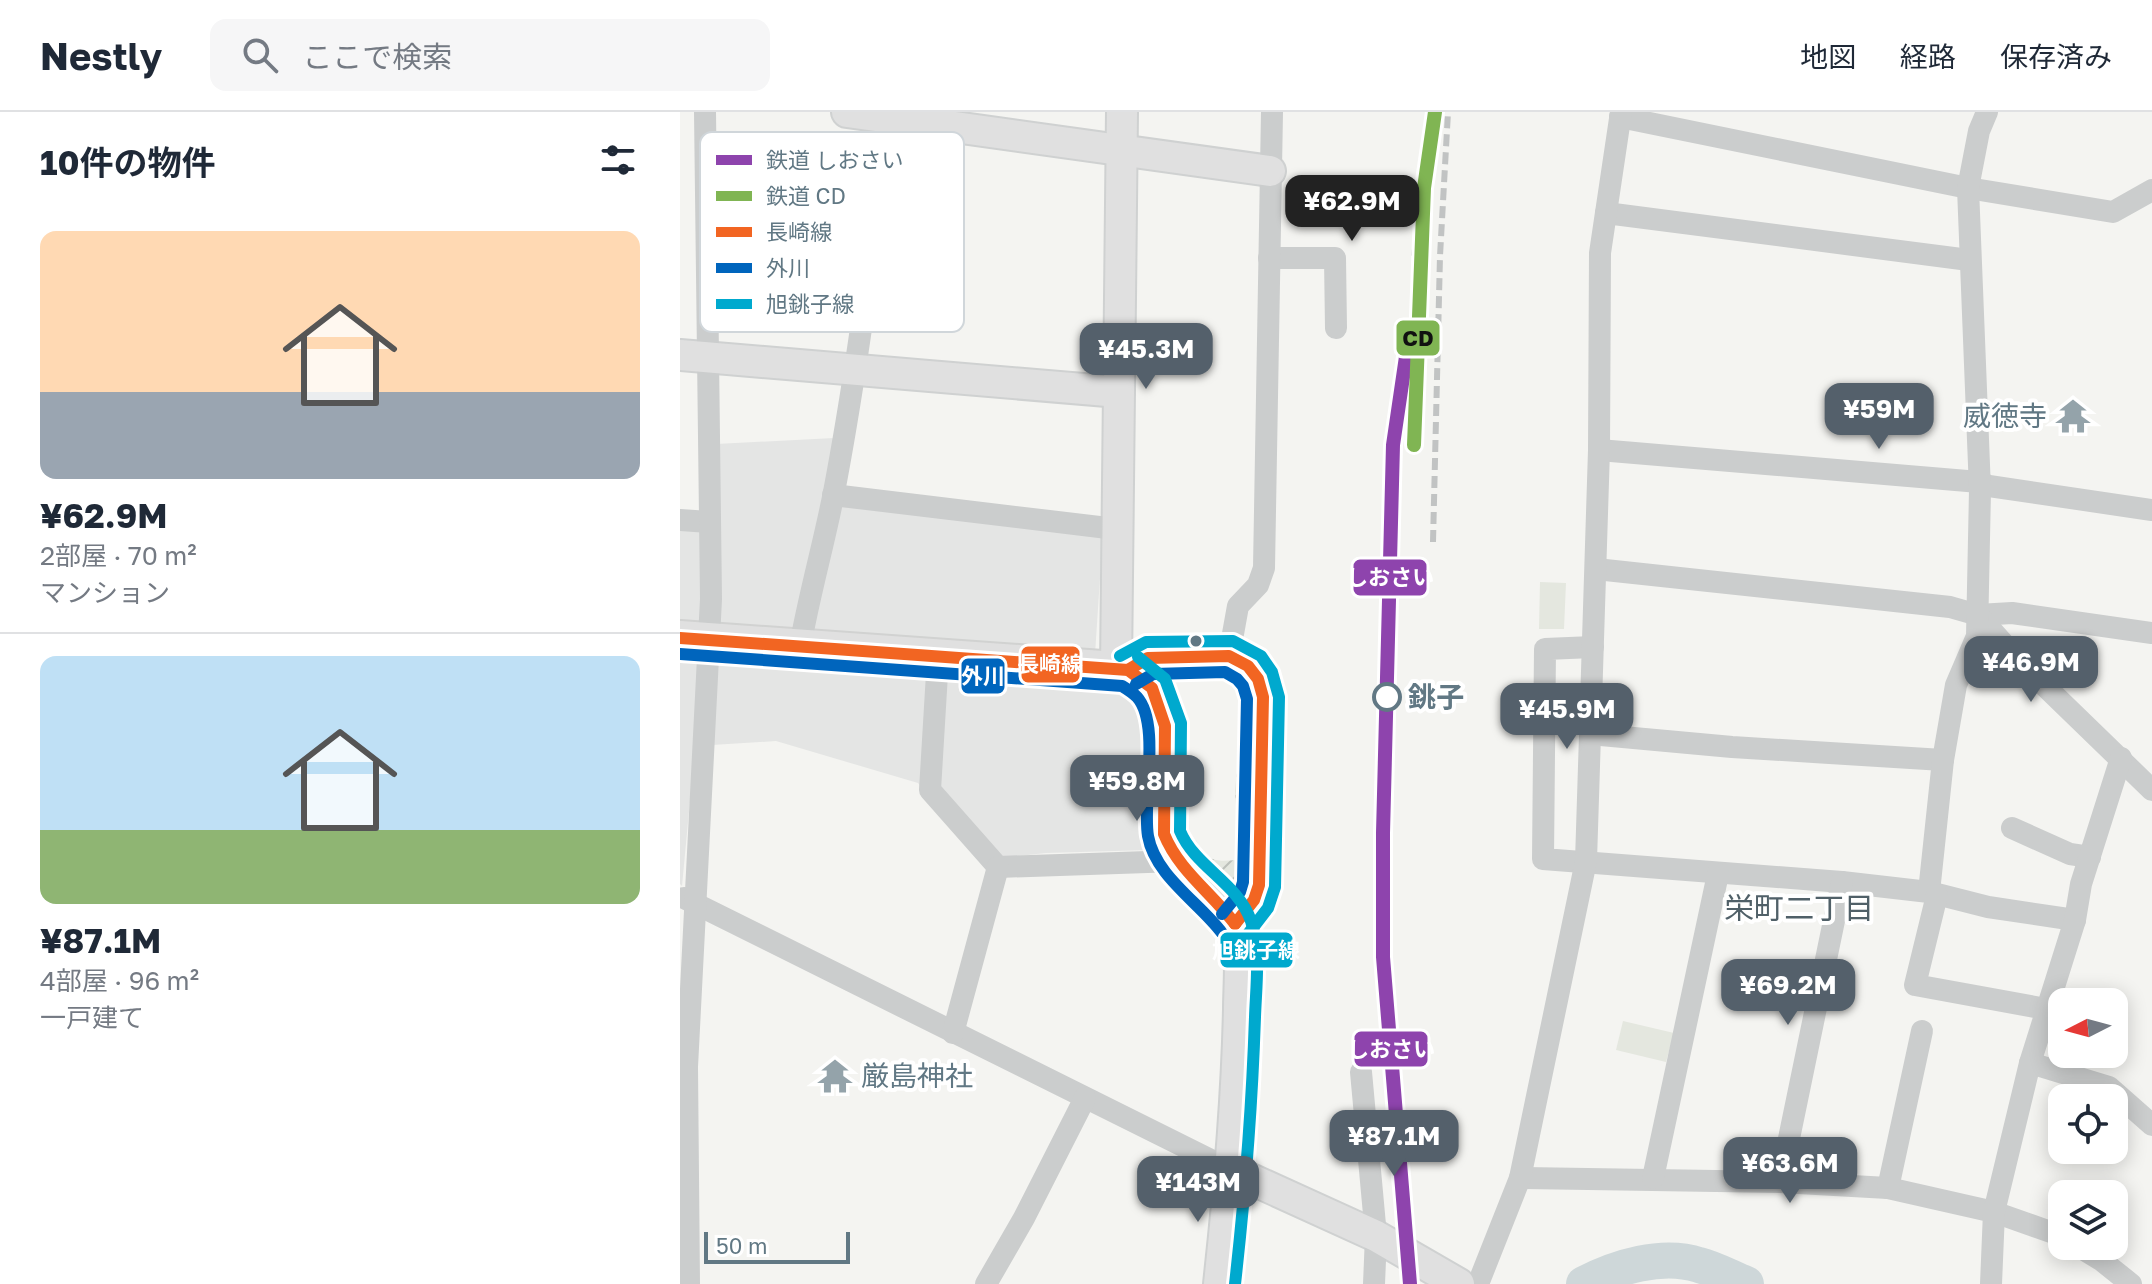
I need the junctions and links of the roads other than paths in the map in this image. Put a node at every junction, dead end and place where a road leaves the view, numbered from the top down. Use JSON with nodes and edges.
{"nodes":[{"id":1,"x":705,"y":112,"type":"edge"},
{"id":2,"x":847,"y":112,"type":"edge"},
{"id":3,"x":1122,"y":112,"type":"edge"},
{"id":4,"x":1272,"y":112,"type":"edge"},
{"id":5,"x":1987,"y":112,"type":"edge"},
{"id":6,"x":1621,"y":114,"type":"edge"},
{"id":7,"x":891,"y":115,"type":"edge"},
{"id":8,"x":704,"y":132,"type":"edge"},
{"id":9,"x":1122,"y":151,"type":"junction"},
{"id":10,"x":1270,"y":171,"type":"junction"},
{"id":11,"x":1968,"y":188,"type":"junction"},
{"id":12,"x":2152,"y":190,"type":"edge"},
{"id":13,"x":1606,"y":213,"type":"junction"},
{"id":14,"x":700,"y":214,"type":"edge"},
{"id":15,"x":1269,"y":258,"type":"junction"},
{"id":16,"x":1969,"y":260,"type":"junction"},
{"id":17,"x":1336,"y":328,"type":"dead end"},
{"id":18,"x":860,"y":332,"type":"edge"},
{"id":19,"x":693,"y":356,"type":"edge"},
{"id":20,"x":855,"y":369,"type":"junction"},
{"id":21,"x":1119,"y":392,"type":"junction"},
{"id":22,"x":1599,"y":450,"type":"junction"},
{"id":23,"x":1979,"y":482,"type":"junction"},
{"id":24,"x":833,"y":495,"type":"junction"},
{"id":25,"x":2152,"y":510,"type":"edge"},
{"id":26,"x":680,"y":520,"type":"edge"},
{"id":27,"x":709,"y":522,"type":"junction"},
{"id":28,"x":1116,"y":529,"type":"junction"},
{"id":29,"x":1596,"y":569,"type":"junction"},
{"id":30,"x":1978,"y":615,"type":"junction"},
{"id":31,"x":2152,"y":633,"type":"edge"},
{"id":32,"x":695,"y":639,"type":"edge"},
{"id":33,"x":800,"y":647,"type":"junction"},
{"id":34,"x":1593,"y":647,"type":"junction"},
{"id":35,"x":1229,"y":656,"type":"junction"},
{"id":36,"x":938,"y":657,"type":"junction"},
{"id":37,"x":1122,"y":670,"type":"junction"},
{"id":38,"x":1590,"y":734,"type":"junction"},
{"id":39,"x":2121,"y":758,"type":"junction"},
{"id":40,"x":1943,"y":760,"type":"junction"},
{"id":41,"x":2152,"y":790,"type":"edge"},
{"id":42,"x":2012,"y":828,"type":"dead end"},
{"id":43,"x":2090,"y":857,"type":"junction"},
{"id":44,"x":1177,"y":861,"type":"junction"},
{"id":45,"x":1586,"y":861,"type":"junction"},
{"id":46,"x":998,"y":867,"type":"junction"},
{"id":47,"x":1718,"y":874,"type":"junction"},
{"id":48,"x":1842,"y":882,"type":"junction"},
{"id":49,"x":1933,"y":894,"type":"junction"},
{"id":50,"x":687,"y":899,"type":"edge"},
{"id":51,"x":2075,"y":920,"type":"junction"},
{"id":52,"x":1235,"y":924,"type":"junction"},
{"id":53,"x":2046,"y":1009,"type":"junction"},
{"id":54,"x":1922,"y":1031,"type":"dead end"},
{"id":55,"x":953,"y":1033,"type":"junction"},
{"id":56,"x":2030,"y":1063,"type":"junction"},
{"id":57,"x":683,"y":1066,"type":"edge"},
{"id":58,"x":1361,"y":1072,"type":"dead end"},
{"id":59,"x":1085,"y":1098,"type":"junction"},
{"id":60,"x":2152,"y":1125,"type":"edge"},
{"id":61,"x":1231,"y":1170,"type":"junction"},
{"id":62,"x":1520,"y":1178,"type":"junction"},
{"id":63,"x":1653,"y":1178,"type":"junction"},
{"id":64,"x":1780,"y":1182,"type":"junction"},
{"id":65,"x":1888,"y":1188,"type":"junction"},
{"id":66,"x":1994,"y":1212,"type":"junction"},
{"id":67,"x":2048,"y":1231,"type":"edge"},
{"id":68,"x":1376,"y":1236,"type":"junction"},
{"id":69,"x":2101,"y":1260,"type":"edge"},
{"id":70,"x":689,"y":1284,"type":"edge"},
{"id":71,"x":986,"y":1284,"type":"edge"},
{"id":72,"x":1219,"y":1284,"type":"edge"},
{"id":73,"x":1374,"y":1284,"type":"edge"},
{"id":74,"x":1459,"y":1284,"type":"edge"},
{"id":75,"x":1478,"y":1284,"type":"edge"},
{"id":76,"x":1991,"y":1284,"type":"edge"},
{"id":77,"x":2131,"y":1284,"type":"edge"}],
"edges":[{"from":1,"to":8,"type":"street"},
{"from":2,"to":7,"type":"street"},
{"from":3,"to":9,"type":"street"},
{"from":4,"to":10,"type":"street"},
{"from":5,"to":11,"type":"street"},
{"from":6,"to":11,"type":"street"},
{"from":6,"to":13,"type":"street"},
{"from":7,"to":9,"type":"street"},
{"from":9,"to":10,"type":"street"},
{"from":9,"to":21,"type":"street"},
{"from":10,"to":15,"type":"street"},
{"from":11,"to":12,"type":"street"},
{"from":11,"to":16,"type":"street"},
{"from":13,"to":16,"type":"street"},
{"from":13,"to":22,"type":"street"},
{"from":14,"to":19,"type":"street"},
{"from":15,"to":17,"type":"street"},
{"from":15,"to":35,"type":"street"},
{"from":16,"to":23,"type":"street"},
{"from":18,"to":20,"type":"street"},
{"from":19,"to":20,"type":"street"},
{"from":19,"to":27,"type":"street"},
{"from":20,"to":21,"type":"street"},
{"from":20,"to":24,"type":"street"},
{"from":21,"to":28,"type":"street"},
{"from":22,"to":23,"type":"street"},
{"from":22,"to":29,"type":"street"},
{"from":23,"to":25,"type":"street"},
{"from":23,"to":30,"type":"street"},
{"from":24,"to":28,"type":"street"},
{"from":24,"to":33,"type":"street"},
{"from":26,"to":27,"type":"street"},
{"from":27,"to":32,"type":"street"},
{"from":28,"to":37,"type":"street"},
{"from":29,"to":30,"type":"street"},
{"from":29,"to":34,"type":"street"},
{"from":30,"to":31,"type":"street"},
{"from":30,"to":39,"type":"street"},
{"from":30,"to":40,"type":"street"},
{"from":32,"to":33,"type":"main road"},
{"from":32,"to":50,"type":"street"},
{"from":33,"to":36,"type":"main road"},
{"from":34,"to":38,"type":"street"},
{"from":34,"to":45,"type":"street"},
{"from":35,"to":37,"type":"street"},
{"from":35,"to":52,"type":"street"},
{"from":36,"to":37,"type":"main road"},
{"from":36,"to":46,"type":"street"},
{"from":37,"to":44,"type":"street"},
{"from":38,"to":40,"type":"street"},
{"from":38,"to":45,"type":"street"},
{"from":39,"to":41,"type":"street"},
{"from":39,"to":43,"type":"street"},
{"from":40,"to":49,"type":"street"},
{"from":42,"to":43,"type":"street"},
{"from":43,"to":51,"type":"street"},
{"from":44,"to":46,"type":"street"},
{"from":44,"to":52,"type":"street"},
{"from":45,"to":47,"type":"street"},
{"from":45,"to":62,"type":"street"},
{"from":46,"to":55,"type":"street"},
{"from":47,"to":48,"type":"street"},
{"from":47,"to":63,"type":"street"},
{"from":48,"to":49,"type":"street"},
{"from":48,"to":64,"type":"street"},
{"from":49,"to":51,"type":"street"},
{"from":49,"to":53,"type":"street"},
{"from":50,"to":55,"type":"street"},
{"from":50,"to":57,"type":"street"},
{"from":51,"to":53,"type":"street"},
{"from":52,"to":61,"type":"street"},
{"from":53,"to":56,"type":"street"},
{"from":54,"to":65,"type":"street"},
{"from":55,"to":59,"type":"street"},
{"from":56,"to":60,"type":"street"},
{"from":56,"to":66,"type":"street"},
{"from":57,"to":70,"type":"street"},
{"from":58,"to":68,"type":"street"},
{"from":59,"to":61,"type":"street"},
{"from":59,"to":71,"type":"street"},
{"from":61,"to":68,"type":"street"},
{"from":61,"to":72,"type":"street"},
{"from":62,"to":63,"type":"street"},
{"from":62,"to":75,"type":"street"},
{"from":63,"to":64,"type":"street"},
{"from":64,"to":65,"type":"street"},
{"from":65,"to":66,"type":"street"},
{"from":66,"to":67,"type":"street"},
{"from":66,"to":76,"type":"street"},
{"from":68,"to":73,"type":"street"},
{"from":68,"to":74,"type":"street"},
{"from":69,"to":77,"type":"street"}]}
